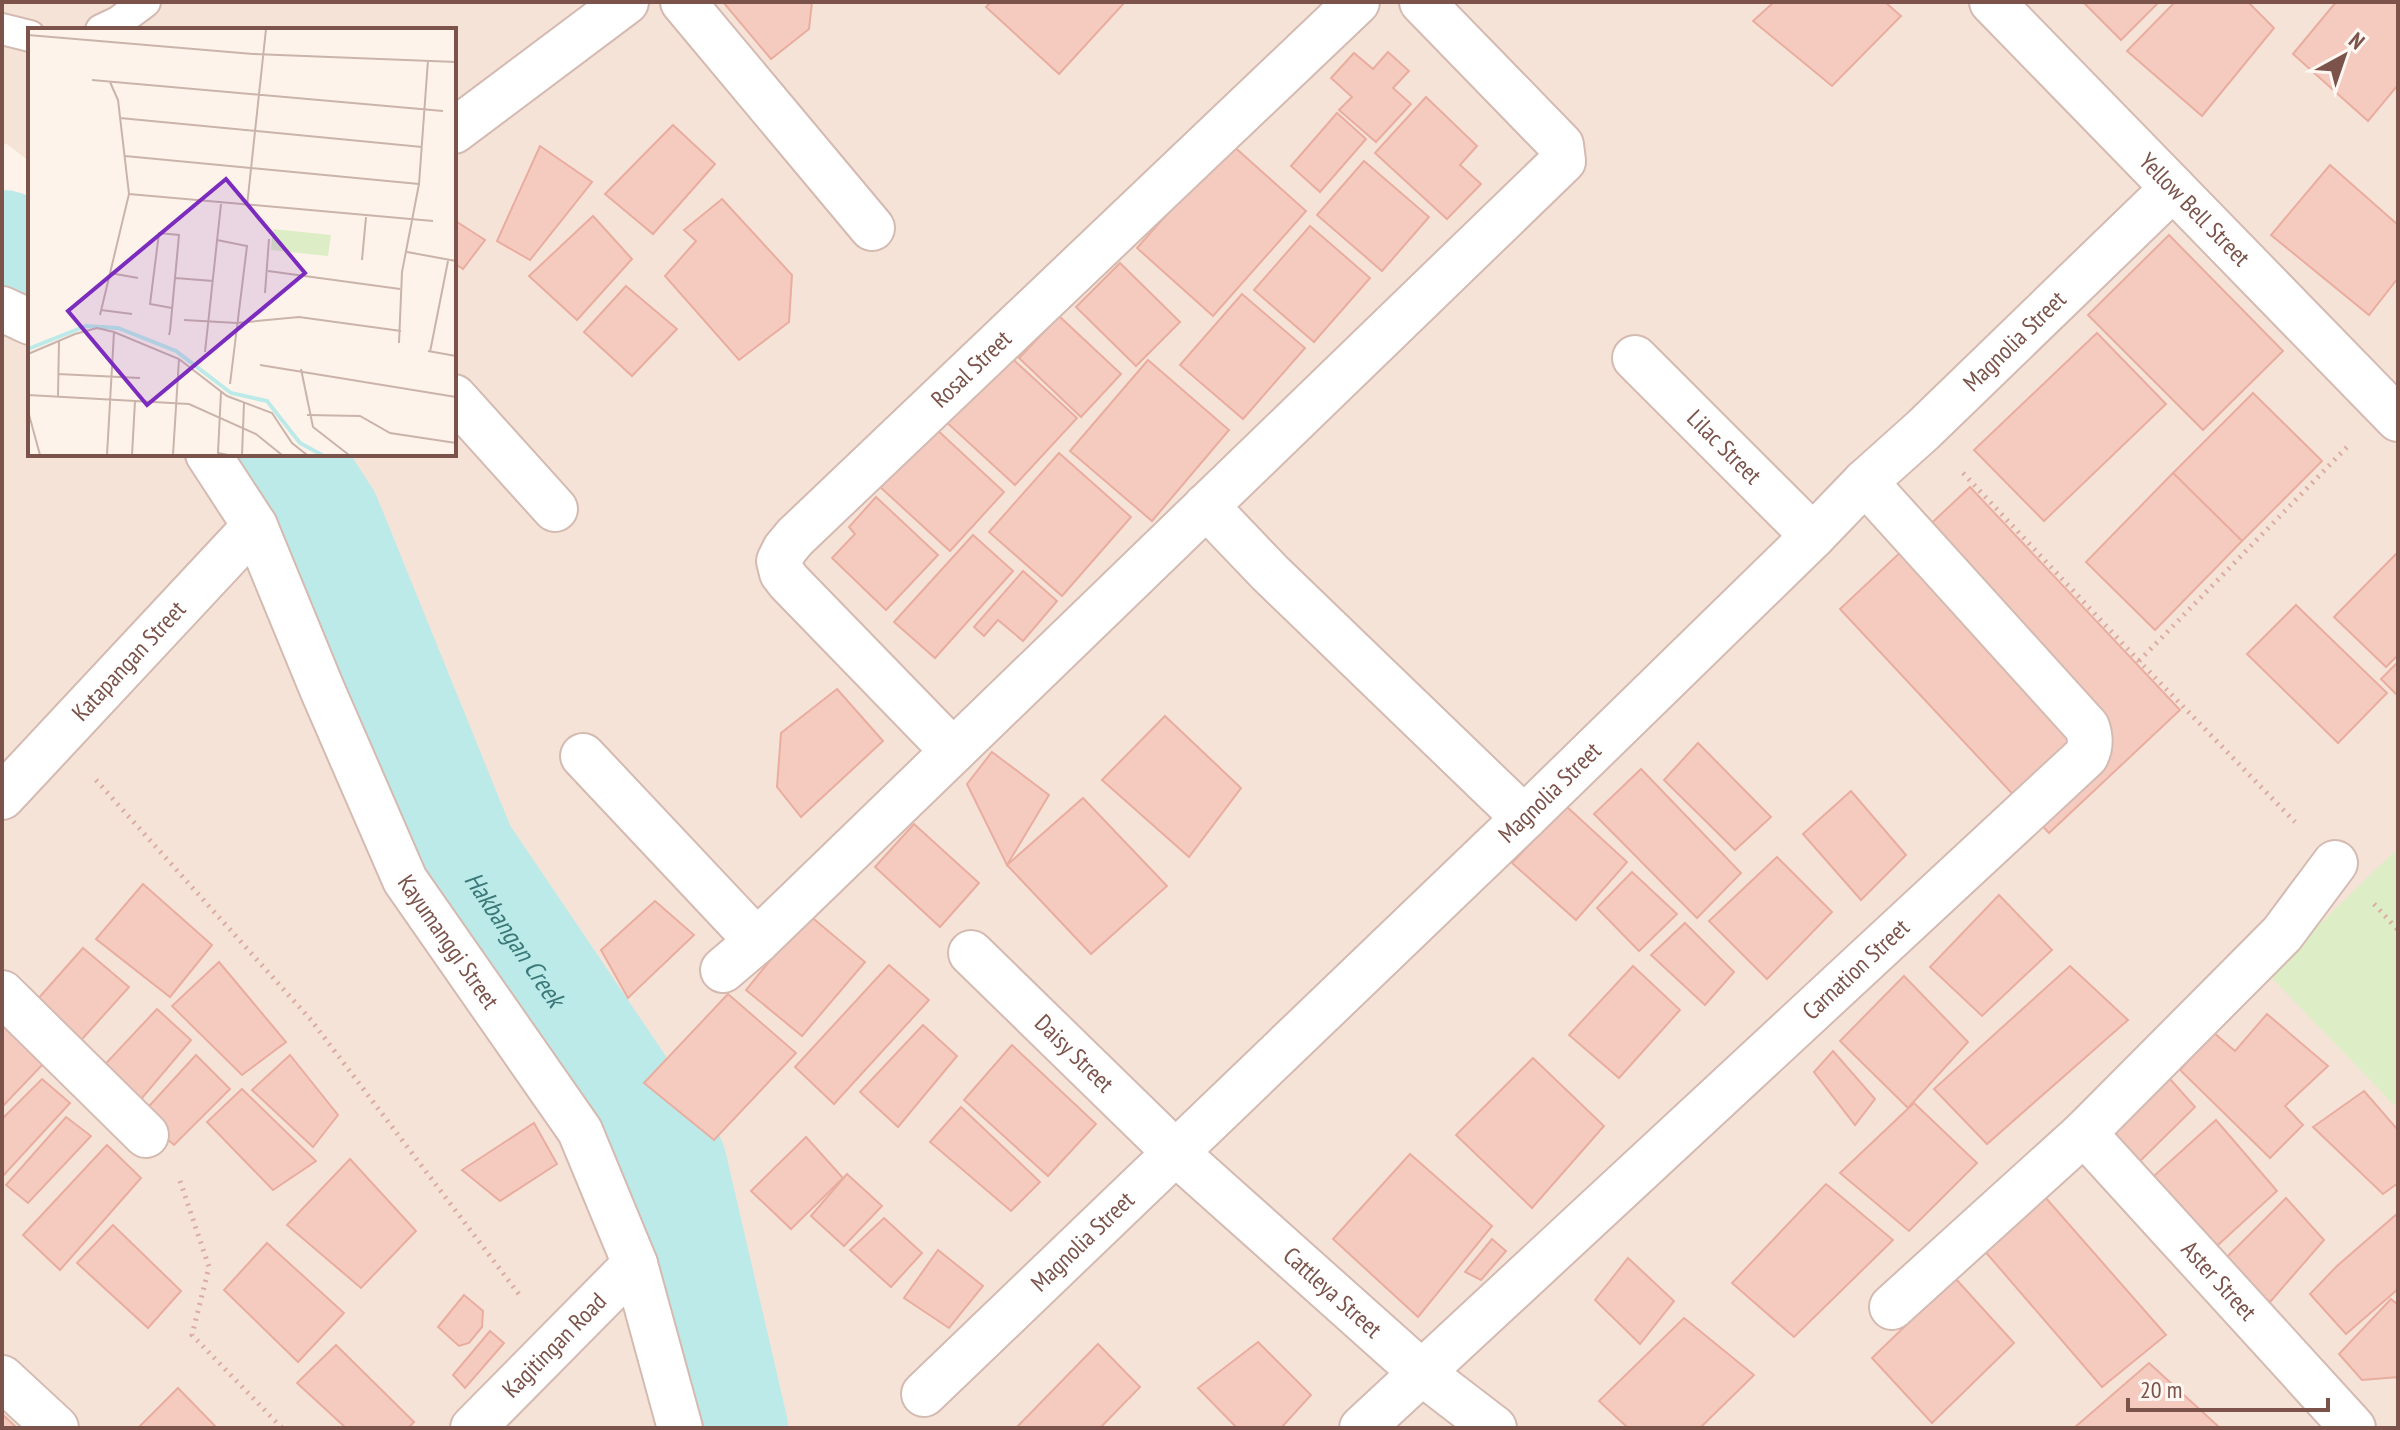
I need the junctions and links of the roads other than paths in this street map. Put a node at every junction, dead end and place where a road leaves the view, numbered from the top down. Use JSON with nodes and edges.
{"nodes":[{"id":1,"x":145,"y":2,"type":"edge"},
{"id":2,"x":626,"y":2,"type":"edge"},
{"id":3,"x":683,"y":2,"type":"edge"},
{"id":4,"x":1357,"y":2,"type":"edge"},
{"id":5,"x":1422,"y":2,"type":"edge"},
{"id":6,"x":1992,"y":2,"type":"edge"},
{"id":7,"x":105,"y":28,"type":"edge"},
{"id":8,"x":2,"y":29,"type":"edge"},
{"id":9,"x":28,"y":36,"type":"edge"},
{"id":10,"x":456,"y":130,"type":"edge"},
{"id":11,"x":2173,"y":188,"type":"junction"},
{"id":12,"x":872,"y":228,"type":"dead end"},
{"id":13,"x":2,"y":309,"type":"edge"},
{"id":14,"x":28,"y":321,"type":"edge"},
{"id":15,"x":1635,"y":358,"type":"dead end"},
{"id":16,"x":456,"y":399,"type":"edge"},
{"id":17,"x":2394,"y":407,"type":"edge"},
{"id":18,"x":209,"y":456,"type":"edge"},
{"id":19,"x":1865,"y":482,"type":"junction"},
{"id":20,"x":1206,"y":506,"type":"junction"},
{"id":21,"x":555,"y":509,"type":"dead end"},
{"id":22,"x":255,"y":526,"type":"junction"},
{"id":23,"x":1813,"y":536,"type":"junction"},
{"id":24,"x":953,"y":751,"type":"junction"},
{"id":25,"x":583,"y":756,"type":"dead end"},
{"id":26,"x":2,"y":797,"type":"edge"},
{"id":27,"x":1524,"y":818,"type":"junction"},
{"id":28,"x":2335,"y":863,"type":"road end"},
{"id":29,"x":757,"y":941,"type":"junction"},
{"id":30,"x":971,"y":953,"type":"dead end"},
{"id":31,"x":723,"y":970,"type":"dead end"},
{"id":32,"x":2,"y":993,"type":"edge"},
{"id":33,"x":2084,"y":1133,"type":"junction"},
{"id":34,"x":146,"y":1135,"type":"road end"},
{"id":35,"x":1176,"y":1153,"type":"junction"},
{"id":36,"x":635,"y":1264,"type":"junction"},
{"id":37,"x":1892,"y":1307,"type":"dead end"},
{"id":38,"x":1421,"y":1372,"type":"junction"},
{"id":39,"x":2,"y":1378,"type":"edge"},
{"id":40,"x":924,"y":1394,"type":"dead end"},
{"id":41,"x":56,"y":1428,"type":"edge"},
{"id":42,"x":473,"y":1428,"type":"edge"},
{"id":43,"x":680,"y":1428,"type":"edge"},
{"id":44,"x":1362,"y":1428,"type":"edge"},
{"id":45,"x":1494,"y":1428,"type":"edge"},
{"id":46,"x":2353,"y":1428,"type":"edge"}],
"edges":[{"from":1,"to":7,"type":"lane"},
{"from":2,"to":10,"type":"street"},
{"from":3,"to":12,"type":"street"},
{"from":4,"to":24,"type":"street","name":"Rosal Street"},
{"from":5,"to":20,"type":"street"},
{"from":6,"to":11,"type":"street","name":"Yellow Bell Street"},
{"from":8,"to":9,"type":"lane"},
{"from":11,"to":17,"type":"street","name":"Yellow Bell Street"},
{"from":11,"to":19,"type":"street","name":"Magnolia Street"},
{"from":13,"to":14,"type":"street"},
{"from":15,"to":23,"type":"street","name":"Lilac Street"},
{"from":16,"to":21,"type":"street"},
{"from":18,"to":22,"type":"street","name":"Kayumanggi Street"},
{"from":19,"to":23,"type":"street","name":"Magnolia Street"},
{"from":19,"to":38,"type":"street","name":"Carnation Street"},
{"from":20,"to":24,"type":"street"},
{"from":20,"to":27,"type":"street"},
{"from":22,"to":26,"type":"street","name":"Katapangan Street"},
{"from":22,"to":36,"type":"street","name":"Kayumanggi Street"},
{"from":23,"to":27,"type":"street","name":"Magnolia Street"},
{"from":24,"to":29,"type":"street"},
{"from":25,"to":29,"type":"street"},
{"from":27,"to":35,"type":"street","name":"Magnolia Street"},
{"from":28,"to":33,"type":"street"},
{"from":29,"to":31,"type":"street"},
{"from":30,"to":35,"type":"street","name":"Daisy Street"},
{"from":32,"to":34,"type":"street"},
{"from":33,"to":37,"type":"street"},
{"from":33,"to":46,"type":"street","name":"Aster Street"},
{"from":35,"to":38,"type":"street","name":"Cattleya Street"},
{"from":35,"to":40,"type":"street","name":"Magnolia Street"},
{"from":36,"to":42,"type":"street","name":"Kagitingan Road"},
{"from":36,"to":43,"type":"street","name":"Kayumanggi Street"},
{"from":38,"to":44,"type":"street","name":"Carnation Street"},
{"from":38,"to":45,"type":"street","name":"Cattleya Street"},
{"from":39,"to":41,"type":"street"}]}
